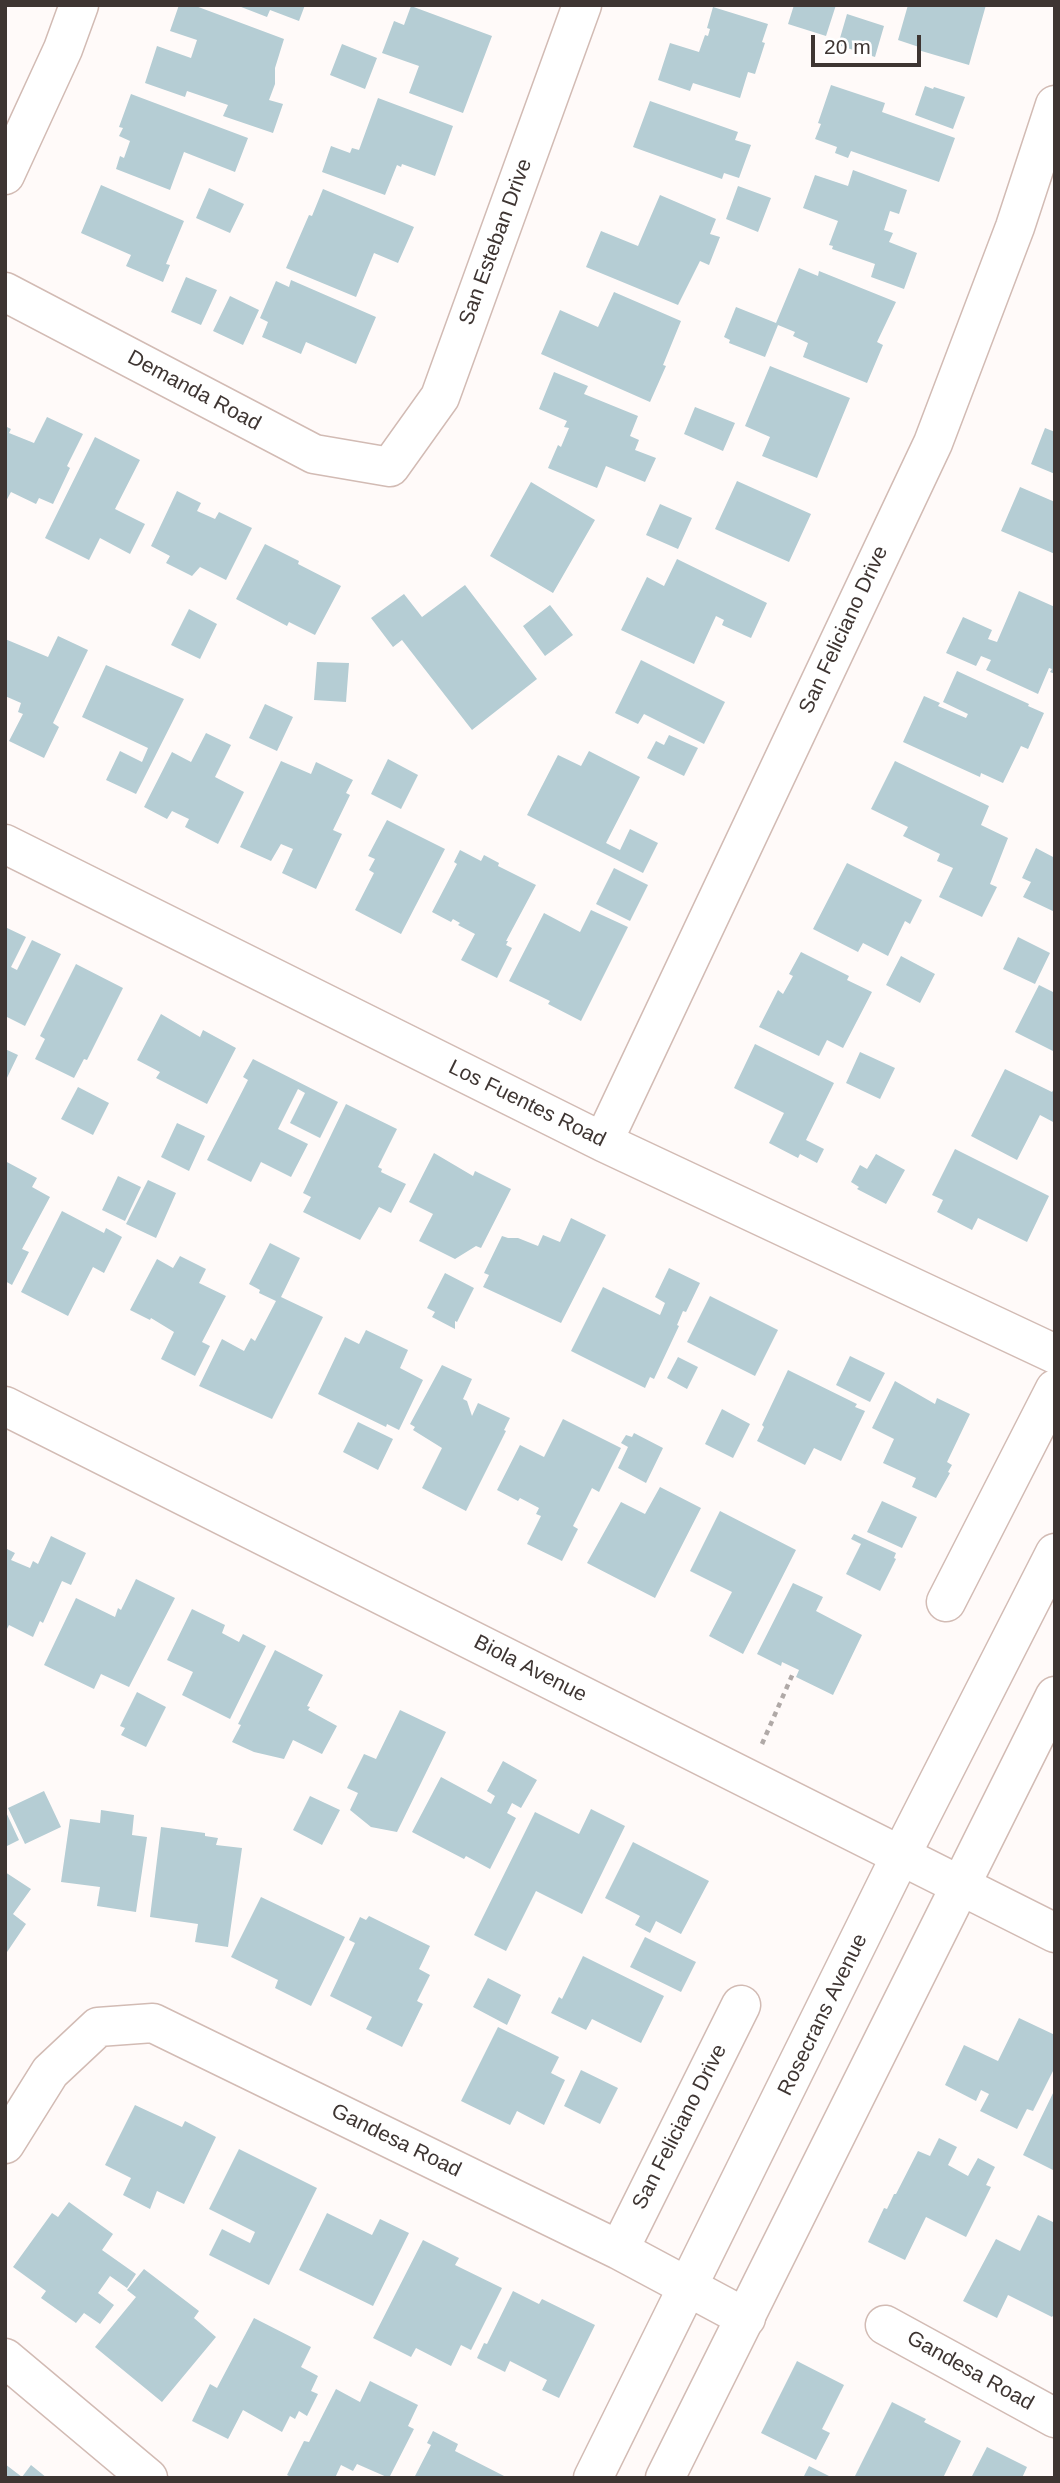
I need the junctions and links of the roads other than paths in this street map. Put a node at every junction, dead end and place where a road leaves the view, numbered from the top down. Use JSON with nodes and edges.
{"nodes":[{"id":1,"x":79,"y":5,"type":"edge"},
{"id":2,"x":583,"y":5,"type":"edge"},
{"id":3,"x":1055,"y":105,"type":"edge"},
{"id":4,"x":5,"y":175,"type":"edge"},
{"id":5,"x":5,"y":292,"type":"edge"},
{"id":6,"x":390,"y":467,"type":"joint"},
{"id":7,"x":5,"y":844,"type":"edge"},
{"id":8,"x":603,"y":1142,"type":"junction"},
{"id":9,"x":1055,"y":1354,"type":"edge"},
{"id":10,"x":1055,"y":1389,"type":"edge"},
{"id":11,"x":5,"y":1406,"type":"edge"},
{"id":12,"x":1055,"y":1553,"type":"edge"},
{"id":13,"x":946,"y":1602,"type":"dead end"},
{"id":14,"x":1055,"y":1696,"type":"edge"},
{"id":15,"x":901,"y":1855,"type":"junction"},
{"id":16,"x":959,"y":1885,"type":"junction"},
{"id":17,"x":1055,"y":1933,"type":"edge"},
{"id":18,"x":741,"y":2005,"type":"dead end"},
{"id":19,"x":5,"y":2144,"type":"edge"},
{"id":20,"x":619,"y":2250,"type":"junction"},
{"id":21,"x":689,"y":2287,"type":"junction"},
{"id":22,"x":746,"y":2318,"type":"junction"},
{"id":23,"x":885,"y":2325,"type":"dead end"},
{"id":24,"x":5,"y":2358,"type":"edge"},
{"id":25,"x":1055,"y":2418,"type":"edge"},
{"id":26,"x":148,"y":2478,"type":"edge"},
{"id":27,"x":593,"y":2478,"type":"edge"},
{"id":28,"x":665,"y":2478,"type":"edge"}],
"edges":[{"from":1,"to":4,"type":"street"},
{"from":2,"to":6,"type":"street","name":"San Esteban Drive"},
{"from":3,"to":8,"type":"street","name":"San Feliciano Drive"},
{"from":5,"to":6,"type":"street","name":"Demanda Road"},
{"from":7,"to":8,"type":"street","name":"Los Fuentes Road"},
{"from":8,"to":9,"type":"street","name":"Los Fuentes Road"},
{"from":10,"to":13,"type":"street"},
{"from":11,"to":15,"type":"street","name":"Biola Avenue"},
{"from":12,"to":15,"type":"street","name":"Rosecrans Avenue"},
{"from":14,"to":16,"type":"street"},
{"from":15,"to":16,"type":"street","name":"Biola Avenue"},
{"from":15,"to":21,"type":"street","name":"Rosecrans Avenue"},
{"from":16,"to":17,"type":"street","name":"Biola Avenue"},
{"from":16,"to":22,"type":"street"},
{"from":18,"to":20,"type":"street","name":"San Feliciano Drive"},
{"from":19,"to":20,"type":"street","name":"Gandesa Road"},
{"from":20,"to":21,"type":"street","name":"Gandesa Road"},
{"from":21,"to":22,"type":"street","name":"Gandesa Road"},
{"from":21,"to":27,"type":"street","name":"Rosecrans Avenue"},
{"from":22,"to":28,"type":"street"},
{"from":23,"to":25,"type":"street","name":"Gandesa Road"},
{"from":24,"to":26,"type":"street"}]}
